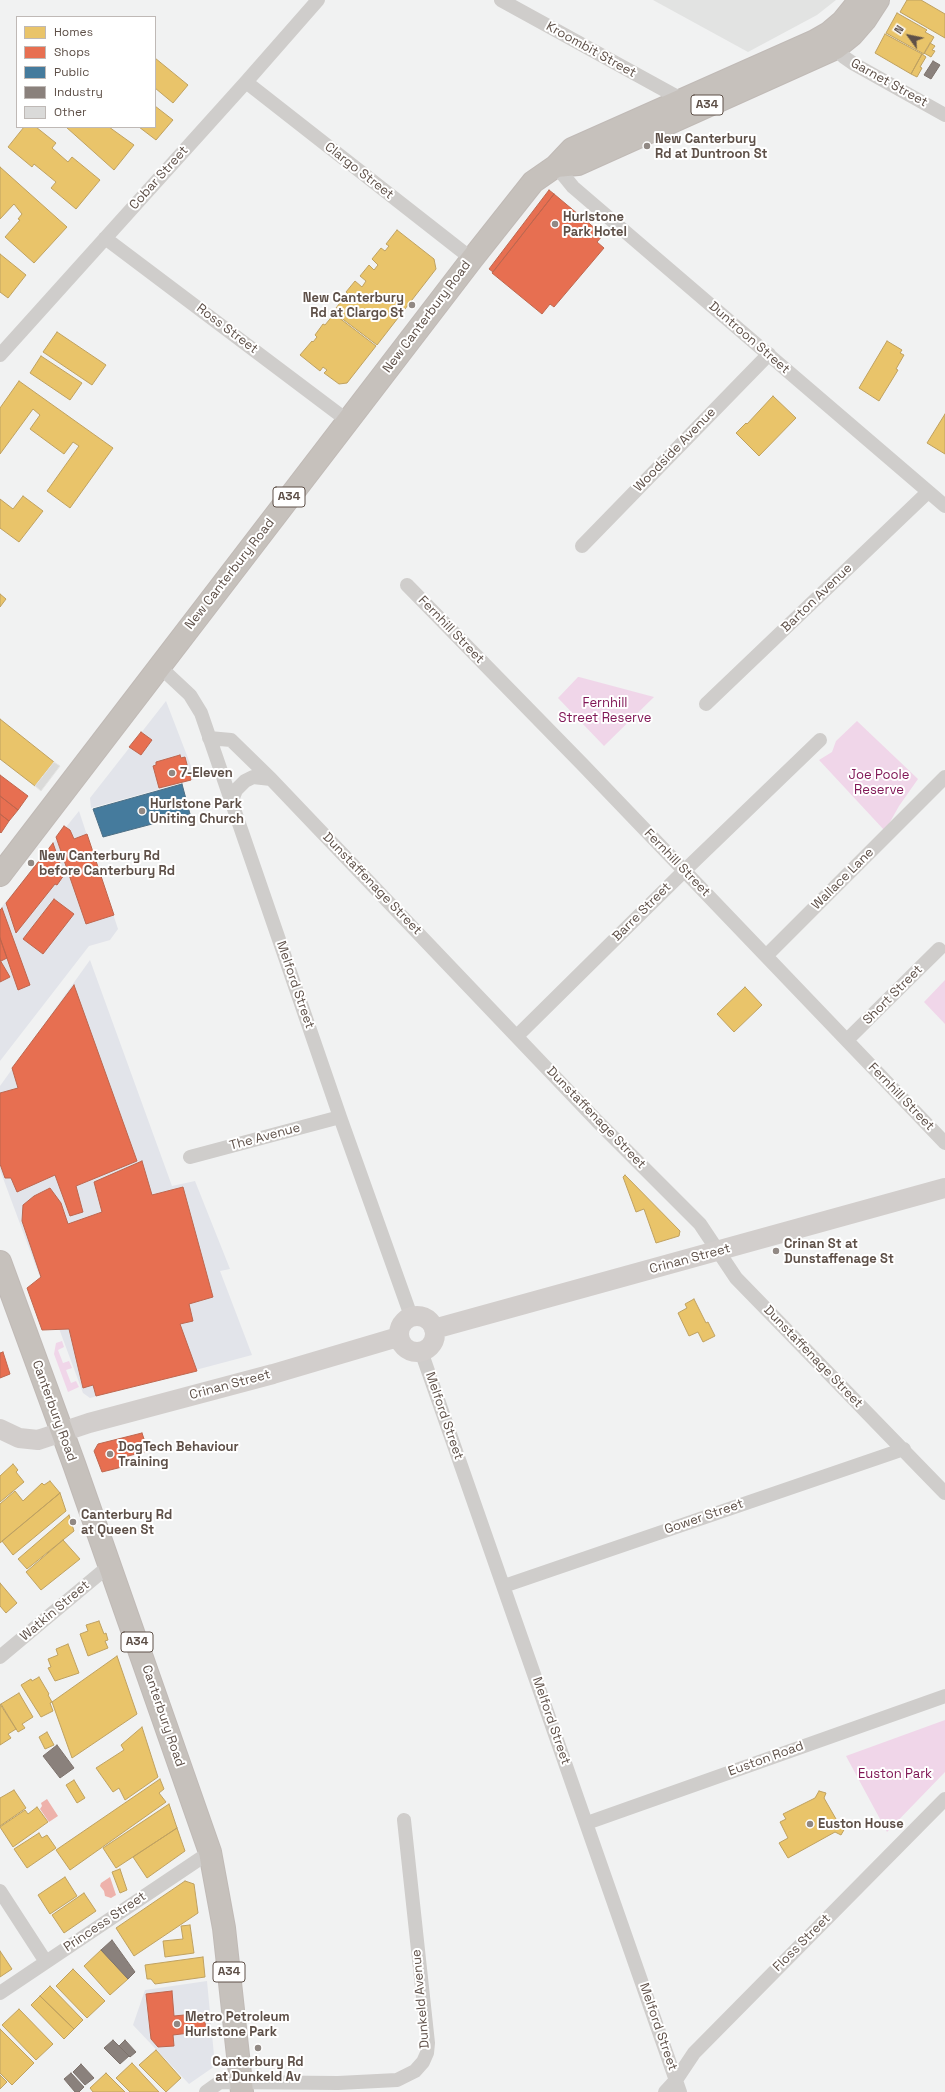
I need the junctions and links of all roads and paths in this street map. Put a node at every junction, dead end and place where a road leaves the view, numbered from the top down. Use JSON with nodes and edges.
{"nodes":[{"id":1,"x":318,"y":0,"type":"edge"},
{"id":2,"x":501,"y":0,"type":"edge"},
{"id":3,"x":860,"y":0,"type":"edge"},
{"id":4,"x":878,"y":0,"type":"edge"},
{"id":5,"x":836,"y":48,"type":"junction"},
{"id":6,"x":246,"y":82,"type":"junction"},
{"id":7,"x":682,"y":99,"type":"junction"},
{"id":8,"x":945,"y":114,"type":"edge"},
{"id":9,"x":556,"y":166,"type":"junction"},
{"id":10,"x":105,"y":238,"type":"junction"},
{"id":11,"x":472,"y":259,"type":"junction"},
{"id":12,"x":768,"y":354,"type":"junction"},
{"id":13,"x":0,"y":355,"type":"edge"},
{"id":14,"x":348,"y":421,"type":"junction"},
{"id":15,"x":928,"y":492,"type":"junction"},
{"id":16,"x":945,"y":506,"type":"edge"},
{"id":17,"x":582,"y":546,"type":"dead end"},
{"id":18,"x":407,"y":585,"type":"dead end"},
{"id":19,"x":159,"y":666,"type":"junction"},
{"id":20,"x":706,"y":704,"type":"dead end"},
{"id":21,"x":210,"y":738,"type":"junction"},
{"id":22,"x":820,"y":740,"type":"dead end"},
{"id":23,"x":239,"y":749,"type":"junction"},
{"id":24,"x":215,"y":753,"type":"junction"},
{"id":25,"x":945,"y":776,"type":"edge"},
{"id":26,"x":271,"y":779,"type":"junction"},
{"id":27,"x":231,"y":803,"type":"junction"},
{"id":28,"x":684,"y":871,"type":"junction"},
{"id":29,"x":0,"y":875,"type":"edge"},
{"id":30,"x":939,"y":949,"type":"dead end"},
{"id":31,"x":766,"y":956,"type":"junction"},
{"id":32,"x":518,"y":1036,"type":"junction"},
{"id":33,"x":847,"y":1040,"type":"junction"},
{"id":34,"x":340,"y":1117,"type":"junction"},
{"id":35,"x":945,"y":1143,"type":"edge"},
{"id":36,"x":190,"y":1157,"type":"dead end"},
{"id":37,"x":945,"y":1188,"type":"edge"},
{"id":38,"x":718,"y":1251,"type":"junction"},
{"id":39,"x":0,"y":1262,"type":"edge"},
{"id":40,"x":411,"y":1316,"type":"junction"},
{"id":41,"x":434,"y":1329,"type":"junction"},
{"id":42,"x":398,"y":1337,"type":"junction"},
{"id":43,"x":421,"y":1351,"type":"junction"},
{"id":44,"x":0,"y":1429,"type":"edge"},
{"id":45,"x":62,"y":1432,"type":"junction"},
{"id":46,"x":904,"y":1449,"type":"junction"},
{"id":47,"x":945,"y":1493,"type":"edge"},
{"id":48,"x":110,"y":1565,"type":"junction"},
{"id":49,"x":504,"y":1586,"type":"junction"},
{"id":50,"x":0,"y":1657,"type":"edge"},
{"id":51,"x":945,"y":1696,"type":"edge"},
{"id":52,"x":945,"y":1799,"type":"edge"},
{"id":53,"x":404,"y":1820,"type":"dead end"},
{"id":54,"x":587,"y":1823,"type":"junction"},
{"id":55,"x":210,"y":1852,"type":"junction"},
{"id":56,"x":0,"y":1891,"type":"edge"},
{"id":57,"x":46,"y":1962,"type":"junction"},
{"id":58,"x":0,"y":1993,"type":"edge"},
{"id":59,"x":678,"y":2086,"type":"edge"},
{"id":60,"x":242,"y":2087,"type":"edge"},
{"id":61,"x":206,"y":2092,"type":"edge"},
{"id":62,"x":665,"y":2092,"type":"edge"}],
"edges":[{"from":1,"to":6,"type":"street","name":"Cobar Street"},
{"from":2,"to":7,"type":"street","name":"Kroombit Street"},
{"from":3,"to":7,"type":"highway","name":"New Canterbury Road","number":"A34"},
{"from":4,"to":5,"type":"highway","name":"New Canterbury Road","number":"A34"},
{"from":5,"to":8,"type":"street","name":"Garnet Street"},
{"from":5,"to":9,"type":"highway","name":"New Canterbury Road","number":"A34"},
{"from":6,"to":10,"type":"street","name":"Cobar Street"},
{"from":6,"to":11,"type":"street","name":"Clargo Street"},
{"from":7,"to":9,"type":"highway","name":"New Canterbury Road","number":"A34"},
{"from":9,"to":11,"type":"highway","name":"New Canterbury Road","number":"A34"},
{"from":9,"to":12,"type":"street","name":"Duntroon Street"},
{"from":10,"to":13,"type":"street","name":"Cobar Street"},
{"from":10,"to":14,"type":"street","name":"Ross Street"},
{"from":11,"to":14,"type":"highway","name":"New Canterbury Road","number":"A34"},
{"from":12,"to":15,"type":"street","name":"Duntroon Street"},
{"from":12,"to":17,"type":"street","name":"Woodside Avenue"},
{"from":14,"to":19,"type":"highway","name":"New Canterbury Road","number":"A34"},
{"from":15,"to":16,"type":"street","name":"Duntroon Street"},
{"from":15,"to":20,"type":"street","name":"Barton Avenue"},
{"from":18,"to":28,"type":"street","name":"Fernhill Street"},
{"from":19,"to":21,"type":"street","name":"Melford Street"},
{"from":19,"to":29,"type":"highway","name":"New Canterbury Road","number":"A34"},
{"from":21,"to":23,"type":"street","name":"Dunstaffenage Street"},
{"from":21,"to":24,"type":"street","name":"Melford Street"},
{"from":22,"to":28,"type":"street","name":"Barre Street"},
{"from":23,"to":24,"type":"street"},
{"from":23,"to":26,"type":"street","name":"Dunstaffenage Street"},
{"from":24,"to":27,"type":"street","name":"Melford Street"},
{"from":25,"to":31,"type":"street","name":"Wallace Lane"},
{"from":26,"to":27,"type":"street"},
{"from":26,"to":32,"type":"street","name":"Dunstaffenage Street"},
{"from":27,"to":34,"type":"street","name":"Melford Street"},
{"from":28,"to":31,"type":"street","name":"Fernhill Street"},
{"from":28,"to":32,"type":"street","name":"Barre Street"},
{"from":30,"to":33,"type":"street","name":"Short Street"},
{"from":31,"to":33,"type":"street","name":"Fernhill Street"},
{"from":32,"to":38,"type":"street","name":"Dunstaffenage Street"},
{"from":33,"to":35,"type":"street","name":"Fernhill Street"},
{"from":34,"to":36,"type":"street","name":"The Avenue"},
{"from":34,"to":40,"type":"street","name":"Melford Street"},
{"from":37,"to":38,"type":"street","name":"Crinan Street"},
{"from":38,"to":41,"type":"street","name":"Crinan Street"},
{"from":38,"to":46,"type":"street","name":"Dunstaffenage Street"},
{"from":39,"to":45,"type":"highway","name":"Canterbury Road","number":"A34"},
{"from":40,"to":41,"type":"street"},
{"from":40,"to":42,"type":"street"},
{"from":41,"to":43,"type":"street"},
{"from":42,"to":43,"type":"street"},
{"from":42,"to":45,"type":"street","name":"Crinan Street"},
{"from":43,"to":49,"type":"street","name":"Melford Street"},
{"from":44,"to":45,"type":"street","name":"Crinan Street"},
{"from":45,"to":48,"type":"highway","name":"Canterbury Road","number":"A34"},
{"from":46,"to":47,"type":"street","name":"Dunstaffenage Street"},
{"from":46,"to":49,"type":"street","name":"Gower Street"},
{"from":48,"to":50,"type":"street","name":"Watkin Street"},
{"from":48,"to":55,"type":"highway","name":"Canterbury Road","number":"A34"},
{"from":49,"to":54,"type":"street","name":"Melford Street"},
{"from":51,"to":54,"type":"street","name":"Euston Road"},
{"from":52,"to":59,"type":"street","name":"Floss Street"},
{"from":53,"to":60,"type":"street","name":"Dunkeld Avenue"},
{"from":54,"to":59,"type":"street","name":"Melford Street"},
{"from":55,"to":57,"type":"street","name":"Princess Street"},
{"from":55,"to":60,"type":"highway","name":"Canterbury Road","number":"A34"},
{"from":56,"to":57,"type":"street"},
{"from":57,"to":58,"type":"street","name":"Princess Street"},
{"from":59,"to":62,"type":"street","name":"Floss Street"},
{"from":60,"to":61,"type":"street","name":"Dunkeld Avenue"}]}
